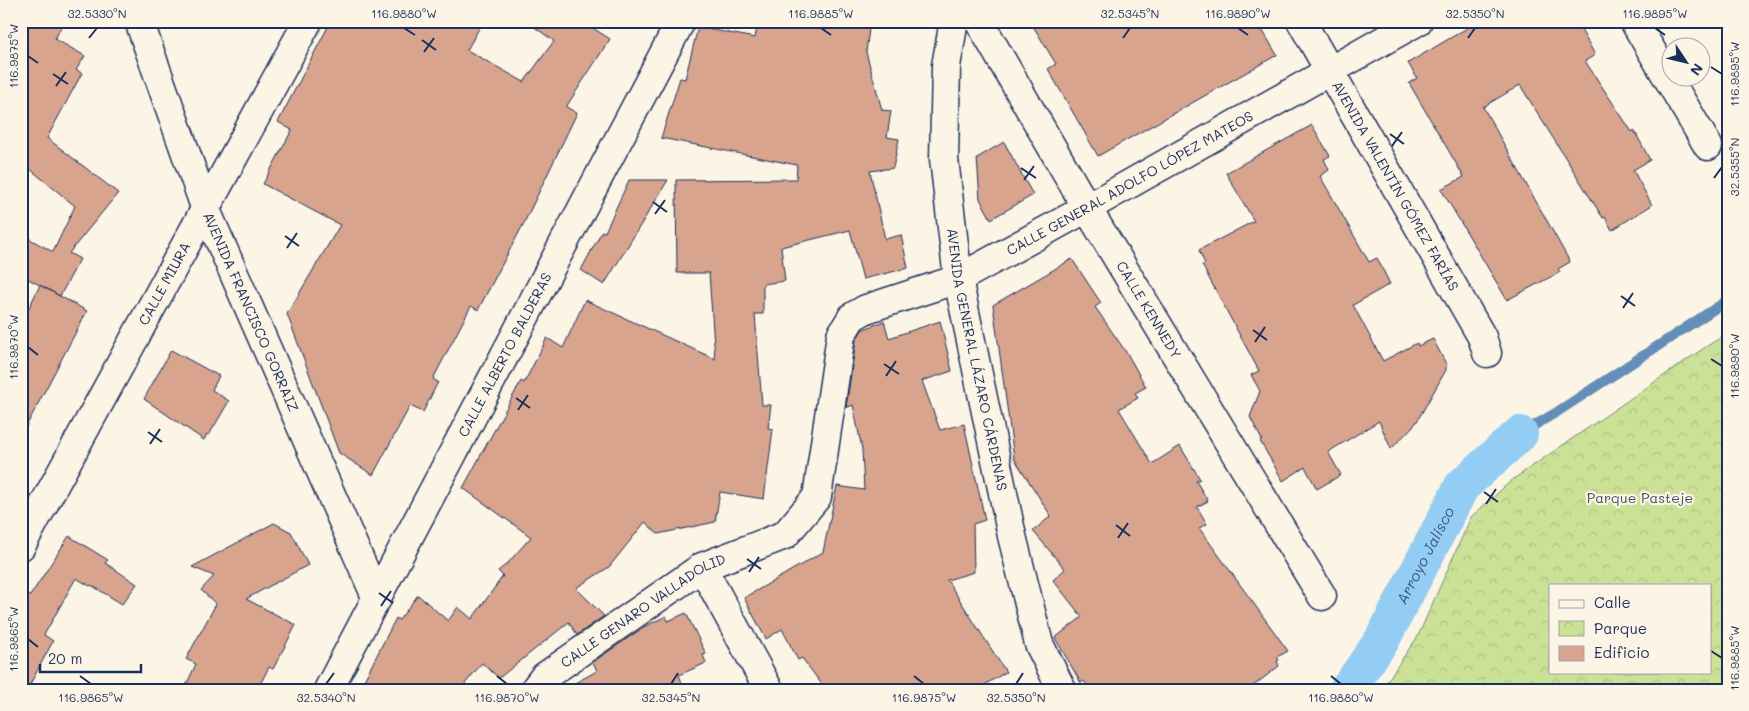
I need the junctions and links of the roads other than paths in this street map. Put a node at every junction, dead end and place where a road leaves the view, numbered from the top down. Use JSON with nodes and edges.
{"nodes":[{"id":1,"x":140,"y":21,"type":"edge"},
{"id":2,"x":308,"y":21,"type":"edge"},
{"id":3,"x":680,"y":21,"type":"edge"},
{"id":4,"x":954,"y":21,"type":"edge"},
{"id":5,"x":979,"y":21,"type":"edge"},
{"id":6,"x":1301,"y":21,"type":"edge"},
{"id":7,"x":1418,"y":21,"type":"edge"},
{"id":8,"x":1634,"y":21,"type":"edge"},
{"id":9,"x":1330,"y":72,"type":"junction"},
{"id":10,"x":1708,"y":146,"type":"dead end"},
{"id":11,"x":1087,"y":208,"type":"junction"},
{"id":12,"x":206,"y":210,"type":"junction"},
{"id":13,"x":958,"y":279,"type":"junction"},
{"id":14,"x":841,"y":335,"type":"joint"},
{"id":15,"x":1487,"y":353,"type":"dead end"},
{"id":16,"x":21,"y":546,"type":"edge"},
{"id":17,"x":702,"y":568,"type":"junction"},
{"id":18,"x":1322,"y":596,"type":"dead end"},
{"id":19,"x":377,"y":598,"type":"junction"},
{"id":20,"x":328,"y":690,"type":"edge"},
{"id":21,"x":534,"y":690,"type":"edge"},
{"id":22,"x":769,"y":690,"type":"edge"},
{"id":23,"x":1062,"y":690,"type":"edge"}],
"edges":[{"from":1,"to":12,"type":"street","name":"AVENIDA FRANCISCO GORRAIZ"},
{"from":2,"to":12,"type":"street","name":"CALLE MIURA"},
{"from":3,"to":19,"type":"street","name":"CALLE ALBERTO BALDERAS"},
{"from":4,"to":13,"type":"street","name":"AVENIDA GENERAL LÁZARO CÁRDENAS"},
{"from":5,"to":11,"type":"street","name":"CALLE KENNEDY"},
{"from":6,"to":9,"type":"street","name":"AVENIDA VALENTÍN GÓMEZ FARÍAS"},
{"from":7,"to":9,"type":"street","name":"CALLE GENERAL ADOLFO LÓPEZ MATEOS"},
{"from":8,"to":10,"type":"street"},
{"from":9,"to":11,"type":"street","name":"CALLE GENERAL ADOLFO LÓPEZ MATEOS"},
{"from":9,"to":15,"type":"street","name":"AVENIDA VALENTÍN GÓMEZ FARÍAS"},
{"from":11,"to":13,"type":"street","name":"CALLE GENERAL ADOLFO LÓPEZ MATEOS"},
{"from":11,"to":18,"type":"street","name":"CALLE KENNEDY"},
{"from":12,"to":16,"type":"street","name":"CALLE MIURA"},
{"from":12,"to":19,"type":"street","name":"AVENIDA FRANCISCO GORRAIZ"},
{"from":13,"to":14,"type":"street","name":"CALLE GENERAL ADOLFO LÓPEZ MATEOS"},
{"from":13,"to":23,"type":"street","name":"AVENIDA GENERAL LÁZARO CÁRDENAS"},
{"from":14,"to":17,"type":"street","name":"CALLE GENARO VALLADOLID"},
{"from":17,"to":21,"type":"street","name":"CALLE GENARO VALLADOLID"},
{"from":17,"to":22,"type":"street"},
{"from":19,"to":20,"type":"street","name":"CALLE ALBERTO BALDERAS"}]}
